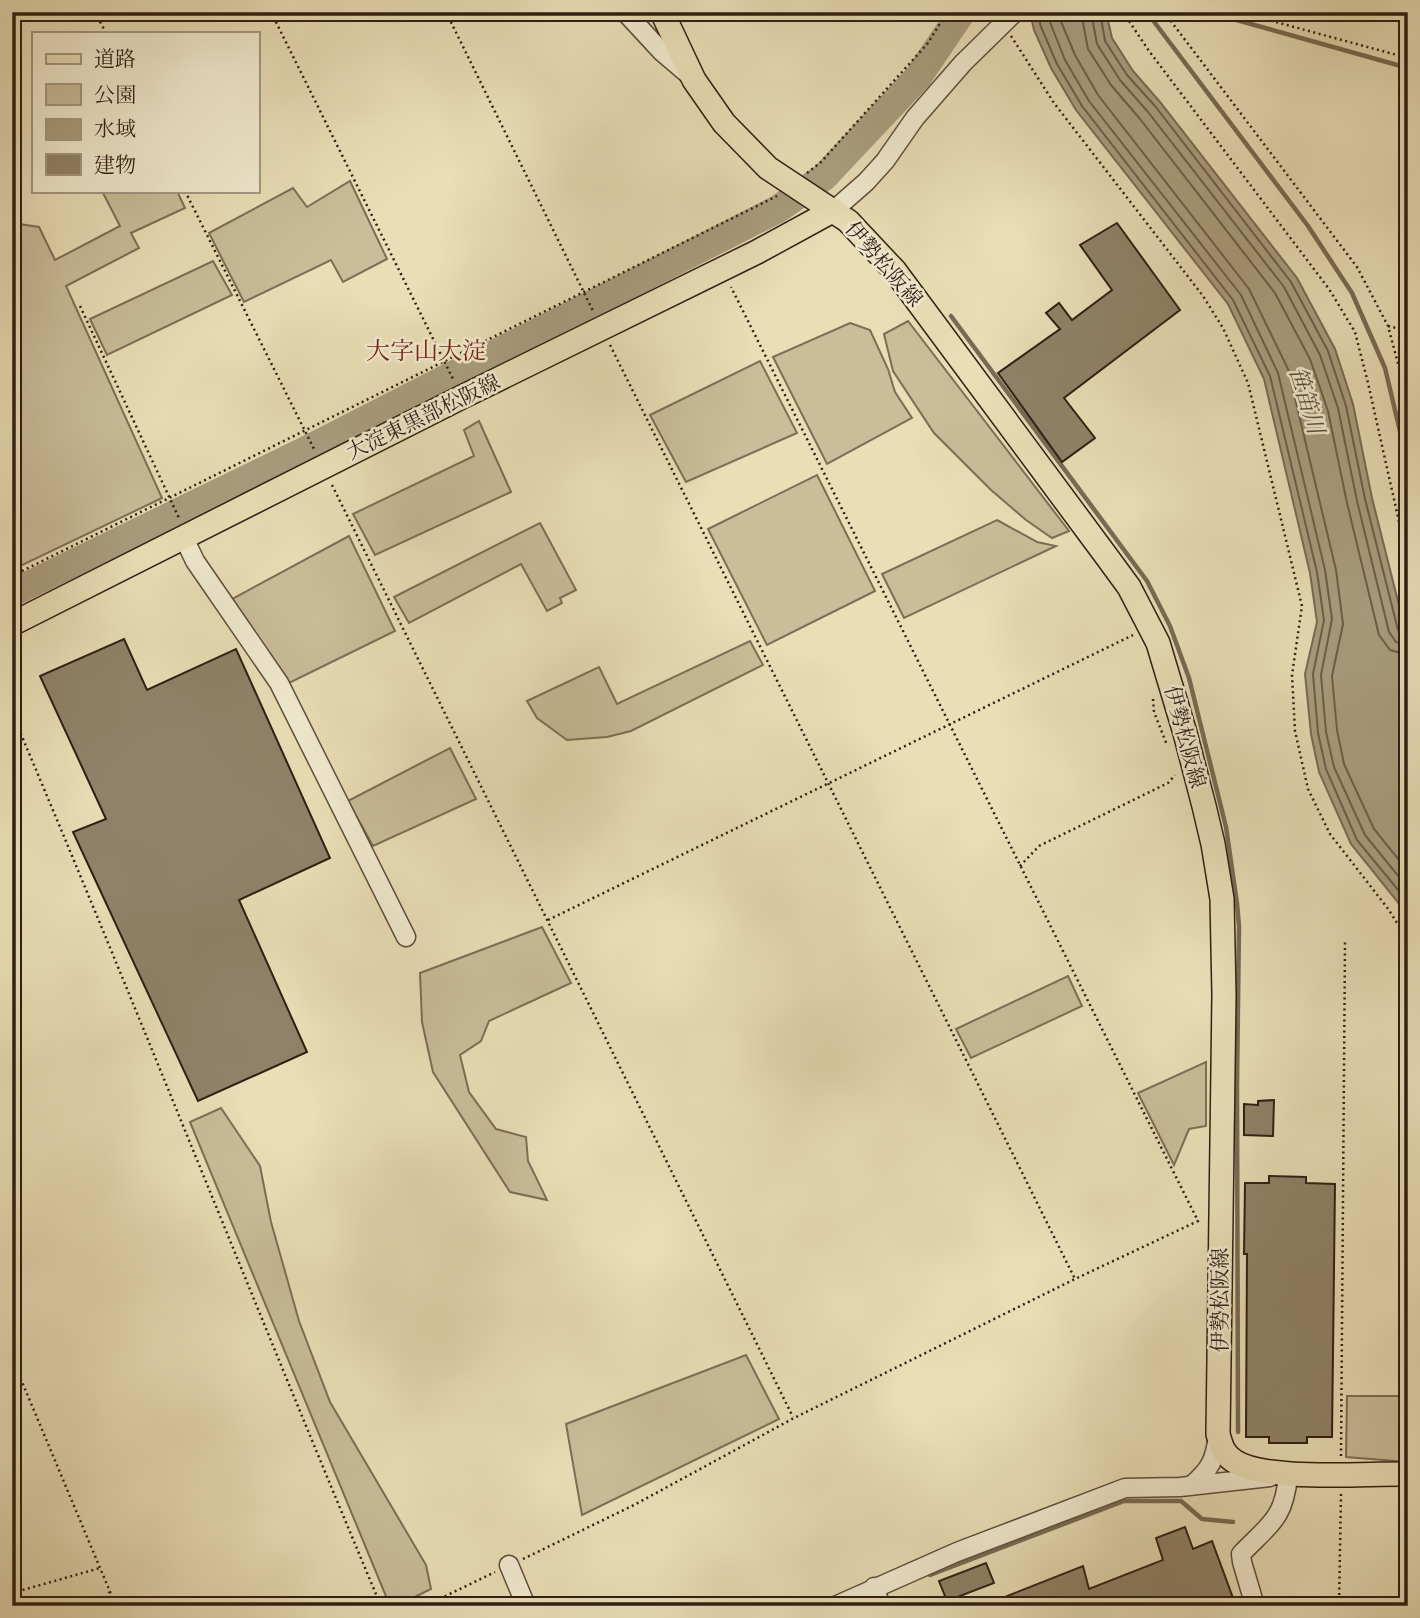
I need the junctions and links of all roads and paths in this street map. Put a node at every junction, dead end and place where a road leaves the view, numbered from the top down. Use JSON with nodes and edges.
{"nodes":[{"id":1,"x":95,"y":12,"type":"edge"},
{"id":2,"x":271,"y":12,"type":"edge"},
{"id":3,"x":446,"y":12,"type":"edge"},
{"id":4,"x":625,"y":12,"type":"edge"},
{"id":5,"x":662,"y":12,"type":"edge"},
{"id":6,"x":947,"y":12,"type":"edge"},
{"id":7,"x":1123,"y":12,"type":"edge"},
{"id":8,"x":1164,"y":12,"type":"edge"},
{"id":9,"x":1239,"y":12,"type":"edge"},
{"id":10,"x":1010,"y":16,"type":"edge"},
{"id":11,"x":105,"y":32,"type":"edge"},
{"id":12,"x":1408,"y":58,"type":"edge"},
{"id":13,"x":694,"y":80,"type":"junction"},
{"id":14,"x":799,"y":189,"type":"junction"},
{"id":15,"x":185,"y":192,"type":"edge"},
{"id":16,"x":834,"y":210,"type":"junction"},
{"id":17,"x":721,"y":269,"type":"junction"},
{"id":18,"x":585,"y":294,"type":"junction"},
{"id":19,"x":80,"y":306,"type":"dead end"},
{"id":20,"x":600,"y":324,"type":"junction"},
{"id":21,"x":1388,"y":326,"type":"junction"},
{"id":22,"x":1408,"y":331,"type":"edge"},
{"id":23,"x":444,"y":361,"type":"junction"},
{"id":24,"x":454,"y":383,"type":"dead end"},
{"id":25,"x":1408,"y":401,"type":"edge"},
{"id":26,"x":305,"y":432,"type":"junction"},
{"id":27,"x":321,"y":463,"type":"junction"},
{"id":28,"x":170,"y":499,"type":"junction"},
{"id":29,"x":183,"y":531,"type":"junction"},
{"id":30,"x":1408,"y":562,"type":"edge"},
{"id":31,"x":12,"y":576,"type":"edge"},
{"id":32,"x":12,"y":624,"type":"edge"},
{"id":33,"x":1150,"y":627,"type":"junction"},
{"id":34,"x":1153,"y":692,"type":"dead end"},
{"id":35,"x":12,"y":713,"type":"edge"},
{"id":36,"x":949,"y":724,"type":"junction"},
{"id":37,"x":1168,"y":748,"type":"dead end"},
{"id":38,"x":1175,"y":769,"type":"dead end"},
{"id":39,"x":829,"y":784,"type":"junction"},
{"id":40,"x":1020,"y":866,"type":"junction"},
{"id":41,"x":548,"y":920,"type":"junction"},
{"id":42,"x":406,"y":937,"type":"dead end"},
{"id":43,"x":1345,"y":941,"type":"dead end"},
{"id":44,"x":1408,"y":941,"type":"edge"},
{"id":45,"x":1075,"y":1279,"type":"junction"},
{"id":46,"x":12,"y":1358,"type":"edge"},
{"id":47,"x":794,"y":1418,"type":"junction"},
{"id":48,"x":1218,"y":1434,"type":"junction"},
{"id":49,"x":1341,"y":1474,"type":"junction"},
{"id":50,"x":1408,"y":1474,"type":"edge"},
{"id":51,"x":1297,"y":1476,"type":"junction"},
{"id":52,"x":1192,"y":1485,"type":"junction"},
{"id":53,"x":509,"y":1565,"type":"junction"},
{"id":54,"x":100,"y":1567,"type":"junction"},
{"id":55,"x":874,"y":1587,"type":"junction"},
{"id":56,"x":110,"y":1591,"type":"junction"},
{"id":57,"x":12,"y":1593,"type":"edge"},
{"id":58,"x":99,"y":1606,"type":"edge"},
{"id":59,"x":116,"y":1606,"type":"edge"},
{"id":60,"x":381,"y":1606,"type":"edge"},
{"id":61,"x":425,"y":1606,"type":"edge"},
{"id":62,"x":526,"y":1606,"type":"edge"},
{"id":63,"x":835,"y":1606,"type":"edge"},
{"id":64,"x":881,"y":1606,"type":"edge"},
{"id":65,"x":1255,"y":1606,"type":"edge"},
{"id":66,"x":1339,"y":1606,"type":"edge"}],
"edges":[{"from":1,"to":11,"type":"path"},
{"from":2,"to":23,"type":"path"},
{"from":3,"to":18,"type":"path"},
{"from":4,"to":13,"type":"street"},
{"from":5,"to":13,"type":"main road","name":"伊勢松阪線"},
{"from":6,"to":14,"type":"path"},
{"from":7,"to":30,"type":"path"},
{"from":8,"to":21,"type":"path"},
{"from":9,"to":12,"type":"path"},
{"from":10,"to":16,"type":"street"},
{"from":10,"to":44,"type":"path"},
{"from":13,"to":14,"type":"main road","name":"伊勢松阪線"},
{"from":14,"to":16,"type":"main road","name":"伊勢松阪線"},
{"from":14,"to":18,"type":"path"},
{"from":15,"to":26,"type":"path"},
{"from":16,"to":17,"type":"main road","name":"大淀東黒部松阪線"},
{"from":16,"to":33,"type":"main road","name":"伊勢松阪線"},
{"from":17,"to":20,"type":"main road","name":"大淀東黒部松阪線"},
{"from":17,"to":36,"type":"path"},
{"from":18,"to":20,"type":"path"},
{"from":18,"to":23,"type":"path"},
{"from":19,"to":28,"type":"path"},
{"from":20,"to":27,"type":"main road","name":"大淀東黒部松阪線"},
{"from":20,"to":39,"type":"path"},
{"from":21,"to":22,"type":"path"},
{"from":21,"to":25,"type":"path"},
{"from":23,"to":24,"type":"path"},
{"from":23,"to":26,"type":"path"},
{"from":26,"to":27,"type":"path"},
{"from":26,"to":28,"type":"path"},
{"from":27,"to":29,"type":"main road","name":"大淀東黒部松阪線"},
{"from":27,"to":41,"type":"path"},
{"from":28,"to":29,"type":"path"},
{"from":28,"to":31,"type":"path"},
{"from":29,"to":32,"type":"main road","name":"大淀東黒部松阪線"},
{"from":29,"to":42,"type":"street"},
{"from":33,"to":36,"type":"path"},
{"from":33,"to":48,"type":"main road","name":"伊勢松阪線"},
{"from":34,"to":37,"type":"path"},
{"from":35,"to":60,"type":"path"},
{"from":36,"to":39,"type":"path"},
{"from":36,"to":40,"type":"path"},
{"from":38,"to":40,"type":"path"},
{"from":39,"to":41,"type":"path"},
{"from":39,"to":45,"type":"path"},
{"from":40,"to":45,"type":"path"},
{"from":41,"to":47,"type":"path"},
{"from":43,"to":49,"type":"path"},
{"from":45,"to":47,"type":"path"},
{"from":46,"to":54,"type":"path"},
{"from":47,"to":53,"type":"path"},
{"from":48,"to":51,"type":"main road"},
{"from":48,"to":52,"type":"street"},
{"from":49,"to":50,"type":"main road"},
{"from":49,"to":51,"type":"main road"},
{"from":49,"to":66,"type":"path"},
{"from":51,"to":52,"type":"street"},
{"from":51,"to":65,"type":"street"},
{"from":52,"to":55,"type":"street"},
{"from":53,"to":61,"type":"path"},
{"from":53,"to":62,"type":"street"},
{"from":54,"to":56,"type":"path"},
{"from":54,"to":57,"type":"path"},
{"from":55,"to":63,"type":"street"},
{"from":55,"to":64,"type":"street"},
{"from":56,"to":58,"type":"path"},
{"from":56,"to":59,"type":"path"}]}
